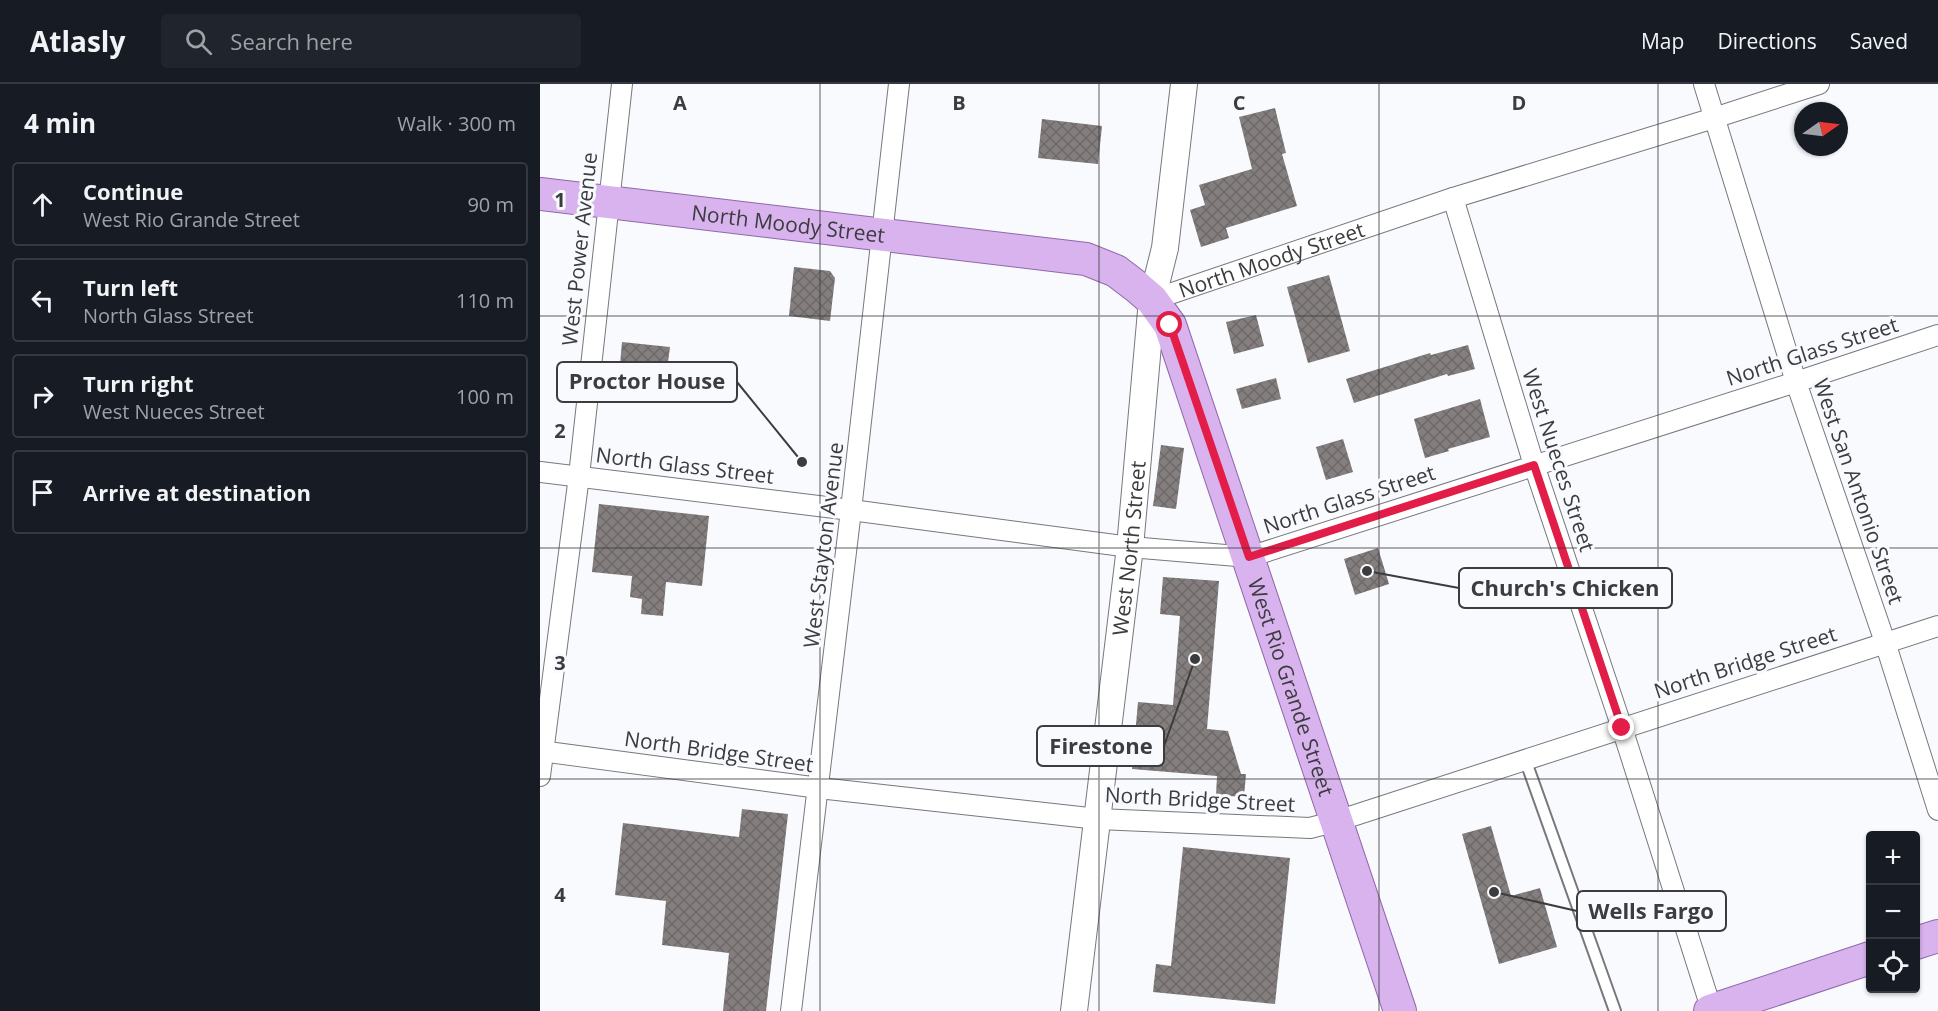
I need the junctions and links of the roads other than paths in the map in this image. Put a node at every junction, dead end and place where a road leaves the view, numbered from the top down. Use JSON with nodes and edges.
{"nodes":[{"id":1,"x":622,"y":84,"type":"edge"},
{"id":2,"x":899,"y":84,"type":"edge"},
{"id":3,"x":1184,"y":84,"type":"edge"},
{"id":4,"x":1704,"y":84,"type":"edge"},
{"id":5,"x":1819,"y":84,"type":"edge"},
{"id":6,"x":1714,"y":118,"type":"junction"},
{"id":7,"x":540,"y":194,"type":"edge"},
{"id":8,"x":1453,"y":198,"type":"junction"},
{"id":9,"x":608,"y":201,"type":"junction"},
{"id":10,"x":882,"y":235,"type":"junction"},
{"id":11,"x":1152,"y":300,"type":"junction"},
{"id":12,"x":1938,"y":334,"type":"edge"},
{"id":13,"x":1796,"y":382,"type":"junction"},
{"id":14,"x":1534,"y":465,"type":"junction"},
{"id":15,"x":540,"y":472,"type":"edge"},
{"id":16,"x":579,"y":476,"type":"junction"},
{"id":17,"x":851,"y":510,"type":"junction"},
{"id":18,"x":1130,"y":547,"type":"junction"},
{"id":19,"x":1249,"y":557,"type":"junction"},
{"id":20,"x":1938,"y":626,"type":"edge"},
{"id":21,"x":1885,"y":642,"type":"junction"},
{"id":22,"x":1622,"y":728,"type":"junction"},
{"id":23,"x":542,"y":751,"type":"edge"},
{"id":24,"x":1525,"y":759,"type":"junction"},
{"id":25,"x":540,"y":776,"type":"edge"},
{"id":26,"x":819,"y":788,"type":"junction"},
{"id":27,"x":1938,"y":810,"type":"edge"},
{"id":28,"x":1098,"y":819,"type":"junction"},
{"id":29,"x":1337,"y":821,"type":"junction"},
{"id":30,"x":1938,"y":936,"type":"edge"},
{"id":31,"x":1920,"y":943,"type":"edge"},
{"id":32,"x":1866,"y":959,"type":"edge"},
{"id":33,"x":791,"y":1011,"type":"edge"},
{"id":34,"x":1074,"y":1011,"type":"edge"},
{"id":35,"x":1400,"y":1011,"type":"edge"},
{"id":36,"x":1615,"y":1011,"type":"edge"},
{"id":37,"x":1711,"y":1011,"type":"edge"}],
"edges":[{"from":1,"to":9,"type":"street","name":"West Power Avenue"},
{"from":2,"to":10,"type":"street","name":"West Stayton Avenue"},
{"from":3,"to":11,"type":"street","name":"West North Street"},
{"from":4,"to":6,"type":"street","name":"West San Antonio Street"},
{"from":5,"to":6,"type":"street","name":"North Moody Street"},
{"from":6,"to":8,"type":"street","name":"North Moody Street"},
{"from":6,"to":13,"type":"street","name":"West San Antonio Street"},
{"from":7,"to":9,"type":"main road","name":"North Moody Street"},
{"from":8,"to":11,"type":"street","name":"North Moody Street"},
{"from":8,"to":14,"type":"street","name":"West Nueces Street"},
{"from":9,"to":10,"type":"main road","name":"North Moody Street"},
{"from":9,"to":16,"type":"street","name":"West Power Avenue"},
{"from":10,"to":11,"type":"main road","name":"North Moody Street"},
{"from":10,"to":17,"type":"street","name":"West Stayton Avenue"},
{"from":11,"to":18,"type":"street","name":"West North Street"},
{"from":11,"to":19,"type":"main road","name":"West Rio Grande Street"},
{"from":12,"to":13,"type":"street","name":"North Glass Street"},
{"from":13,"to":14,"type":"street","name":"North Glass Street"},
{"from":13,"to":21,"type":"street","name":"West San Antonio Street"},
{"from":14,"to":19,"type":"street","name":"North Glass Street"},
{"from":14,"to":22,"type":"street","name":"West Nueces Street"},
{"from":15,"to":16,"type":"street","name":"North Glass Street"},
{"from":16,"to":17,"type":"street","name":"North Glass Street"},
{"from":16,"to":23,"type":"street","name":"West Power Avenue"},
{"from":17,"to":18,"type":"street","name":"North Glass Street"},
{"from":17,"to":26,"type":"street","name":"West Stayton Avenue"},
{"from":18,"to":19,"type":"street","name":"North Glass Street"},
{"from":18,"to":28,"type":"street","name":"West North Street"},
{"from":19,"to":29,"type":"main road","name":"West Rio Grande Street"},
{"from":20,"to":21,"type":"street","name":"North Bridge Street"},
{"from":21,"to":22,"type":"street","name":"North Bridge Street"},
{"from":21,"to":27,"type":"street","name":"West San Antonio Street"},
{"from":22,"to":24,"type":"street","name":"North Bridge Street"},
{"from":22,"to":37,"type":"street","name":"West Nueces Street"},
{"from":23,"to":25,"type":"street","name":"West Power Avenue"},
{"from":23,"to":26,"type":"street","name":"North Bridge Street"},
{"from":24,"to":29,"type":"street","name":"North Bridge Street"},
{"from":24,"to":36,"type":"lane"},
{"from":26,"to":28,"type":"street","name":"North Bridge Street"},
{"from":26,"to":33,"type":"street","name":"West Stayton Avenue"},
{"from":28,"to":29,"type":"street","name":"North Bridge Street"},
{"from":28,"to":34,"type":"street","name":"West North Street"},
{"from":29,"to":35,"type":"main road","name":"West Rio Grande Street"},
{"from":30,"to":31,"type":"main road"},
{"from":32,"to":37,"type":"main road"}]}
